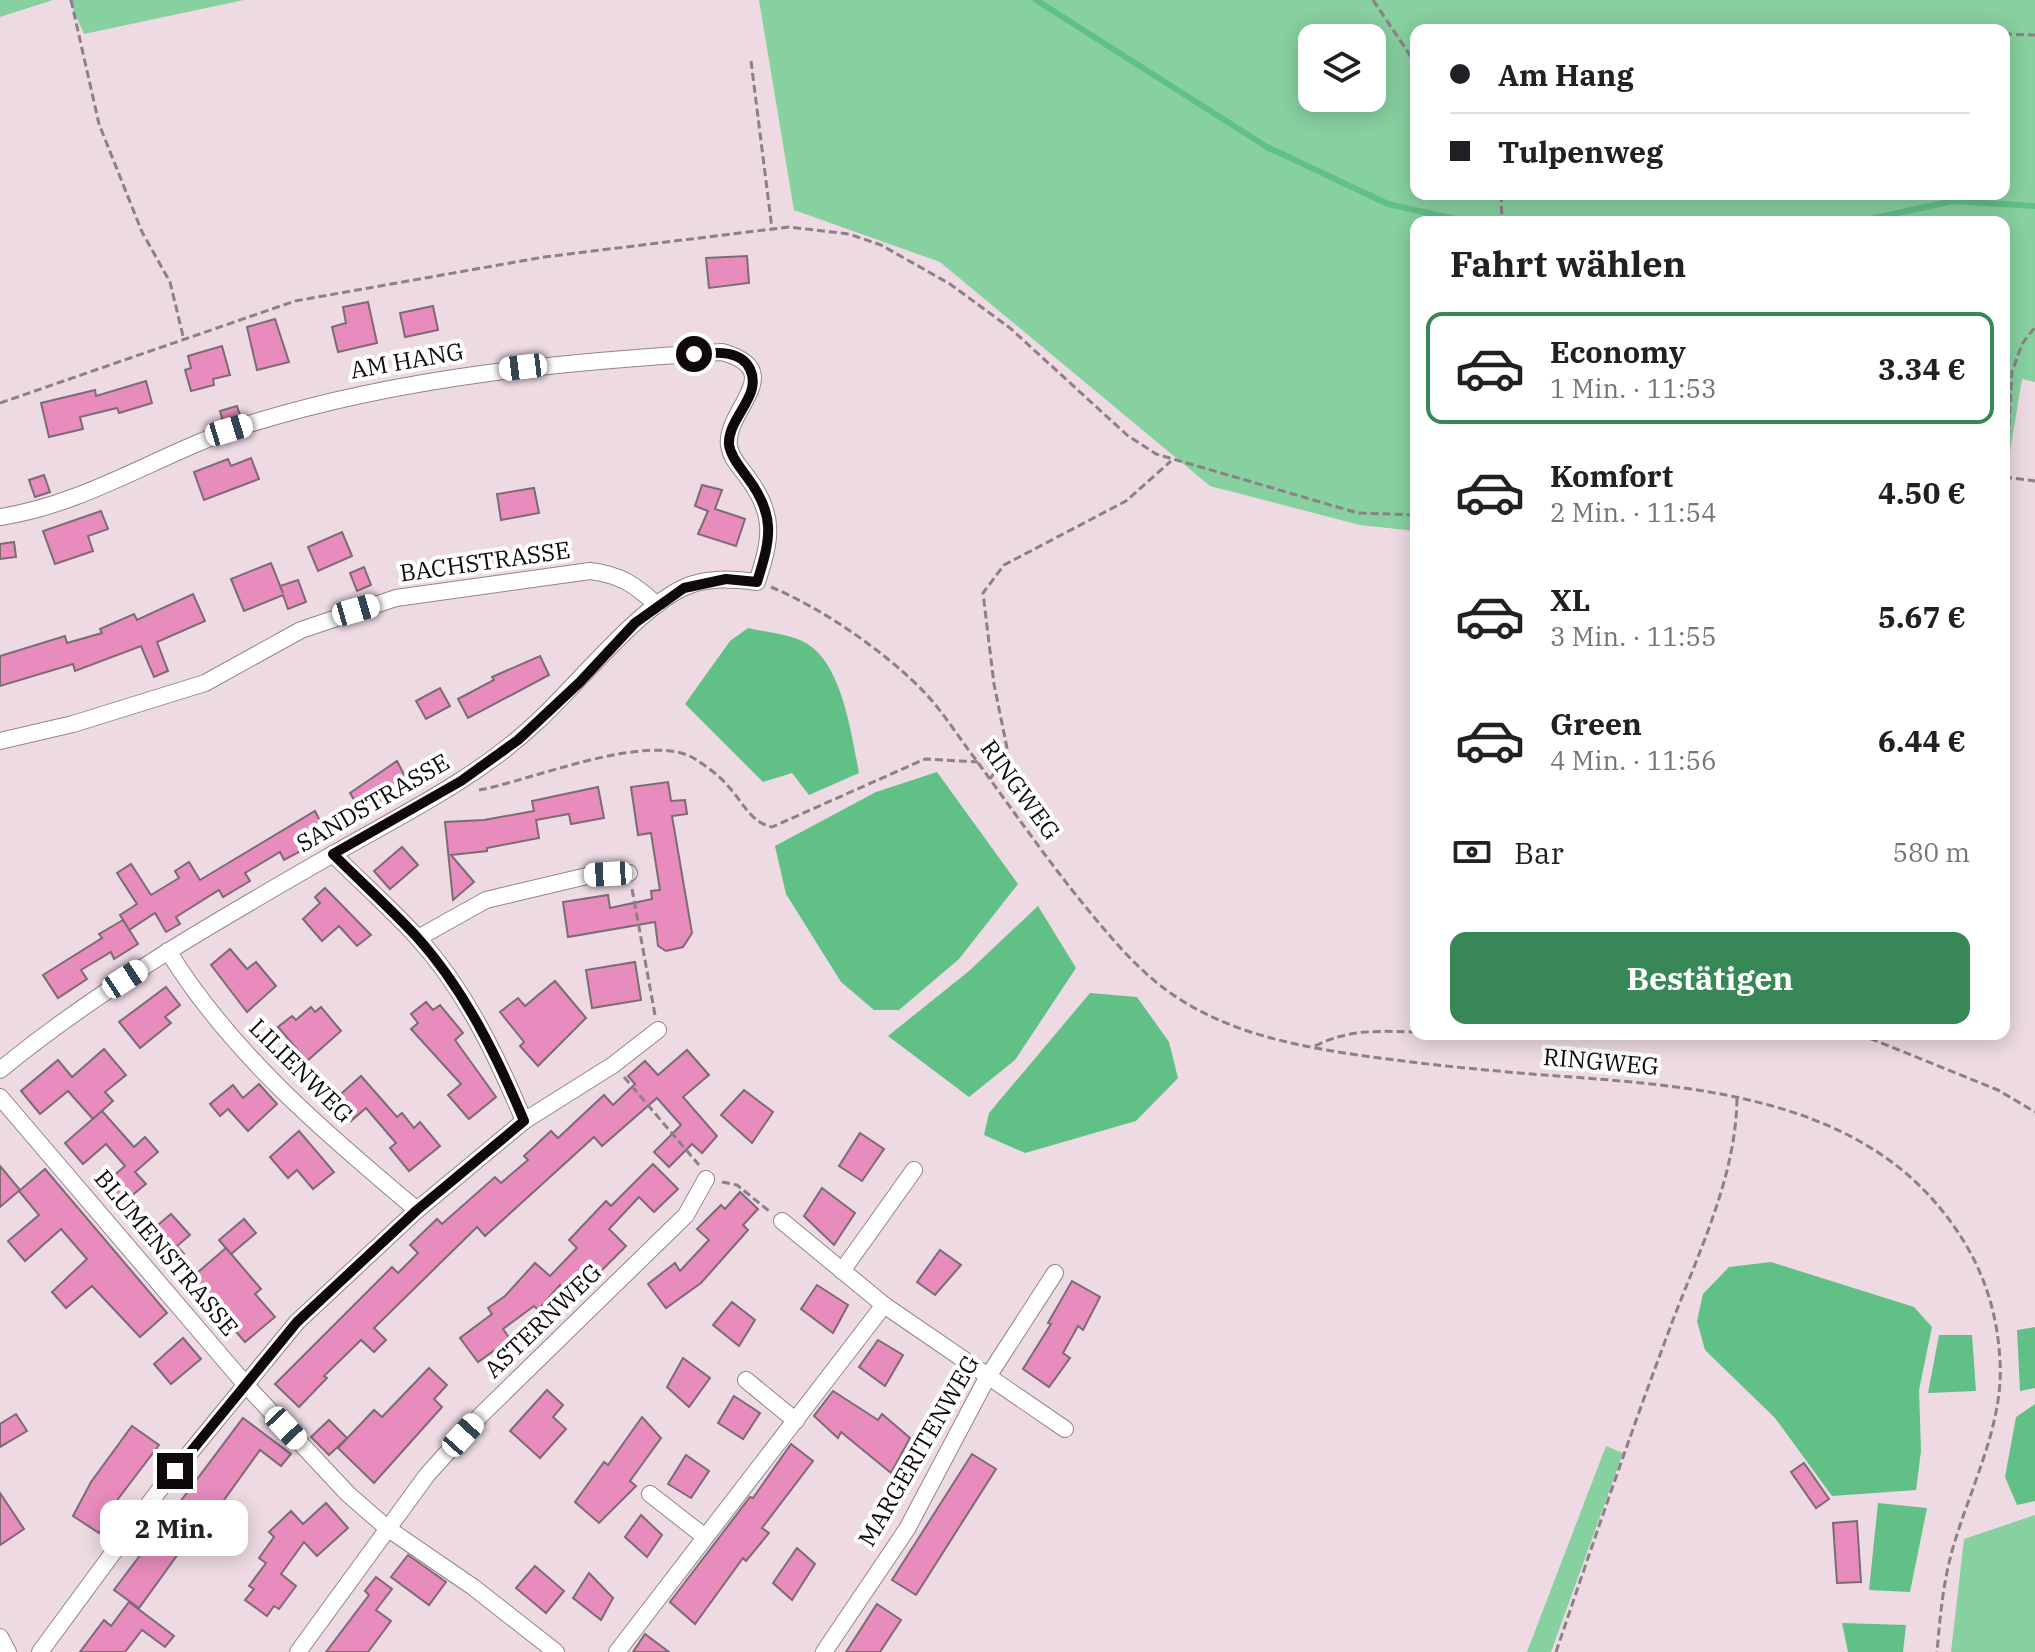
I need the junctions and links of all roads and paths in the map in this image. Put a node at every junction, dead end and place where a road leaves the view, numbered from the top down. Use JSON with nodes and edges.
{"nodes":[{"id":1,"x":71,"y":0,"type":"edge"},
{"id":2,"x":1373,"y":0,"type":"edge"},
{"id":3,"x":2010,"y":34,"type":"edge"},
{"id":4,"x":2035,"y":35,"type":"edge"},
{"id":5,"x":1410,"y":55,"type":"edge"},
{"id":6,"x":751,"y":61,"type":"dead end"},
{"id":7,"x":772,"y":229,"type":"junction"},
{"id":8,"x":2035,"y":327,"type":"edge"},
{"id":9,"x":183,"y":337,"type":"junction"},
{"id":10,"x":2010,"y":398,"type":"edge"},
{"id":11,"x":0,"y":403,"type":"edge"},
{"id":12,"x":1171,"y":461,"type":"junction"},
{"id":13,"x":2010,"y":478,"type":"edge"},
{"id":14,"x":2035,"y":481,"type":"edge"},
{"id":15,"x":1410,"y":515,"type":"edge"},
{"id":16,"x":0,"y":517,"type":"edge"},
{"id":17,"x":757,"y":582,"type":"junction"},
{"id":18,"x":657,"y":605,"type":"junction"},
{"id":19,"x":0,"y":741,"type":"edge"},
{"id":20,"x":978,"y":762,"type":"junction"},
{"id":21,"x":990,"y":779,"type":"junction"},
{"id":22,"x":468,"y":791,"type":"dead end"},
{"id":23,"x":333,"y":854,"type":"junction"},
{"id":24,"x":629,"y":873,"type":"joint"},
{"id":25,"x":418,"y":938,"type":"junction"},
{"id":26,"x":168,"y":951,"type":"junction"},
{"id":27,"x":658,"y":1030,"type":"joint"},
{"id":28,"x":1410,"y":1032,"type":"edge"},
{"id":29,"x":1874,"y":1040,"type":"edge"},
{"id":30,"x":1312,"y":1048,"type":"junction"},
{"id":31,"x":613,"y":1065,"type":"junction"},
{"id":32,"x":0,"y":1070,"type":"edge"},
{"id":33,"x":0,"y":1097,"type":"edge"},
{"id":34,"x":1737,"y":1098,"type":"junction"},
{"id":35,"x":2035,"y":1112,"type":"edge"},
{"id":36,"x":524,"y":1121,"type":"junction"},
{"id":37,"x":914,"y":1170,"type":"dead end"},
{"id":38,"x":706,"y":1179,"type":"junction"},
{"id":39,"x":417,"y":1210,"type":"junction"},
{"id":40,"x":782,"y":1221,"type":"joint"},
{"id":41,"x":842,"y":1271,"type":"junction"},
{"id":42,"x":1055,"y":1273,"type":"dead end"},
{"id":43,"x":884,"y":1305,"type":"junction"},
{"id":44,"x":987,"y":1378,"type":"junction"},
{"id":45,"x":746,"y":1380,"type":"dead end"},
{"id":46,"x":245,"y":1384,"type":"junction"},
{"id":47,"x":796,"y":1421,"type":"junction"},
{"id":48,"x":1065,"y":1429,"type":"dead end"},
{"id":49,"x":650,"y":1494,"type":"dead end"},
{"id":50,"x":387,"y":1528,"type":"junction"},
{"id":51,"x":705,"y":1537,"type":"junction"},
{"id":52,"x":0,"y":1637,"type":"edge"},
{"id":53,"x":8,"y":1652,"type":"edge"},
{"id":54,"x":40,"y":1652,"type":"edge"},
{"id":55,"x":298,"y":1652,"type":"edge"},
{"id":56,"x":556,"y":1652,"type":"edge"},
{"id":57,"x":617,"y":1652,"type":"edge"},
{"id":58,"x":824,"y":1652,"type":"edge"},
{"id":59,"x":1556,"y":1652,"type":"edge"},
{"id":60,"x":1937,"y":1652,"type":"edge"}],
"edges":[{"from":1,"to":9,"type":"path"},
{"from":2,"to":5,"type":"path"},
{"from":3,"to":4,"type":"path"},
{"from":6,"to":7,"type":"path"},
{"from":7,"to":9,"type":"path"},
{"from":7,"to":12,"type":"path"},
{"from":8,"to":10,"type":"path"},
{"from":9,"to":11,"type":"path"},
{"from":12,"to":15,"type":"path"},
{"from":12,"to":21,"type":"path"},
{"from":13,"to":14,"type":"path"},
{"from":16,"to":17,"type":"street","name":"AM HANG"},
{"from":17,"to":18,"type":"street","name":"SANDSTRASSE"},
{"from":17,"to":20,"type":"path","name":"RINGWEG"},
{"from":18,"to":19,"type":"street","name":"BACHSTRASSE"},
{"from":18,"to":23,"type":"street","name":"SANDSTRASSE"},
{"from":20,"to":21,"type":"path","name":"RINGWEG"},
{"from":20,"to":22,"type":"path"},
{"from":21,"to":30,"type":"path","name":"RINGWEG"},
{"from":23,"to":25,"type":"street"},
{"from":23,"to":26,"type":"street","name":"SANDSTRASSE"},
{"from":24,"to":25,"type":"street"},
{"from":24,"to":27,"type":"path"},
{"from":25,"to":36,"type":"street"},
{"from":26,"to":32,"type":"street","name":"SANDSTRASSE"},
{"from":26,"to":39,"type":"street","name":"LILIENWEG"},
{"from":27,"to":31,"type":"street"},
{"from":28,"to":30,"type":"path"},
{"from":29,"to":35,"type":"path"},
{"from":30,"to":34,"type":"path","name":"RINGWEG"},
{"from":31,"to":36,"type":"street"},
{"from":31,"to":38,"type":"path"},
{"from":33,"to":46,"type":"street","name":"BLUMENSTRASSE"},
{"from":34,"to":59,"type":"path"},
{"from":34,"to":60,"type":"path","name":"RINGWEG"},
{"from":36,"to":39,"type":"street"},
{"from":37,"to":41,"type":"street"},
{"from":38,"to":40,"type":"path"},
{"from":38,"to":50,"type":"street","name":"ASTERNWEG"},
{"from":39,"to":46,"type":"street"},
{"from":40,"to":41,"type":"street"},
{"from":41,"to":43,"type":"street"},
{"from":42,"to":44,"type":"street","name":"MARGERITENWEG"},
{"from":43,"to":44,"type":"street"},
{"from":43,"to":47,"type":"street"},
{"from":44,"to":48,"type":"street"},
{"from":44,"to":58,"type":"street","name":"MARGERITENWEG"},
{"from":45,"to":47,"type":"street"},
{"from":46,"to":50,"type":"street","name":"BLUMENSTRASSE"},
{"from":46,"to":54,"type":"street"},
{"from":47,"to":51,"type":"street"},
{"from":49,"to":51,"type":"street"},
{"from":50,"to":55,"type":"street","name":"ASTERNWEG"},
{"from":50,"to":56,"type":"street","name":"BLUMENSTRASSE"},
{"from":51,"to":57,"type":"street"},
{"from":52,"to":53,"type":"street"}]}
